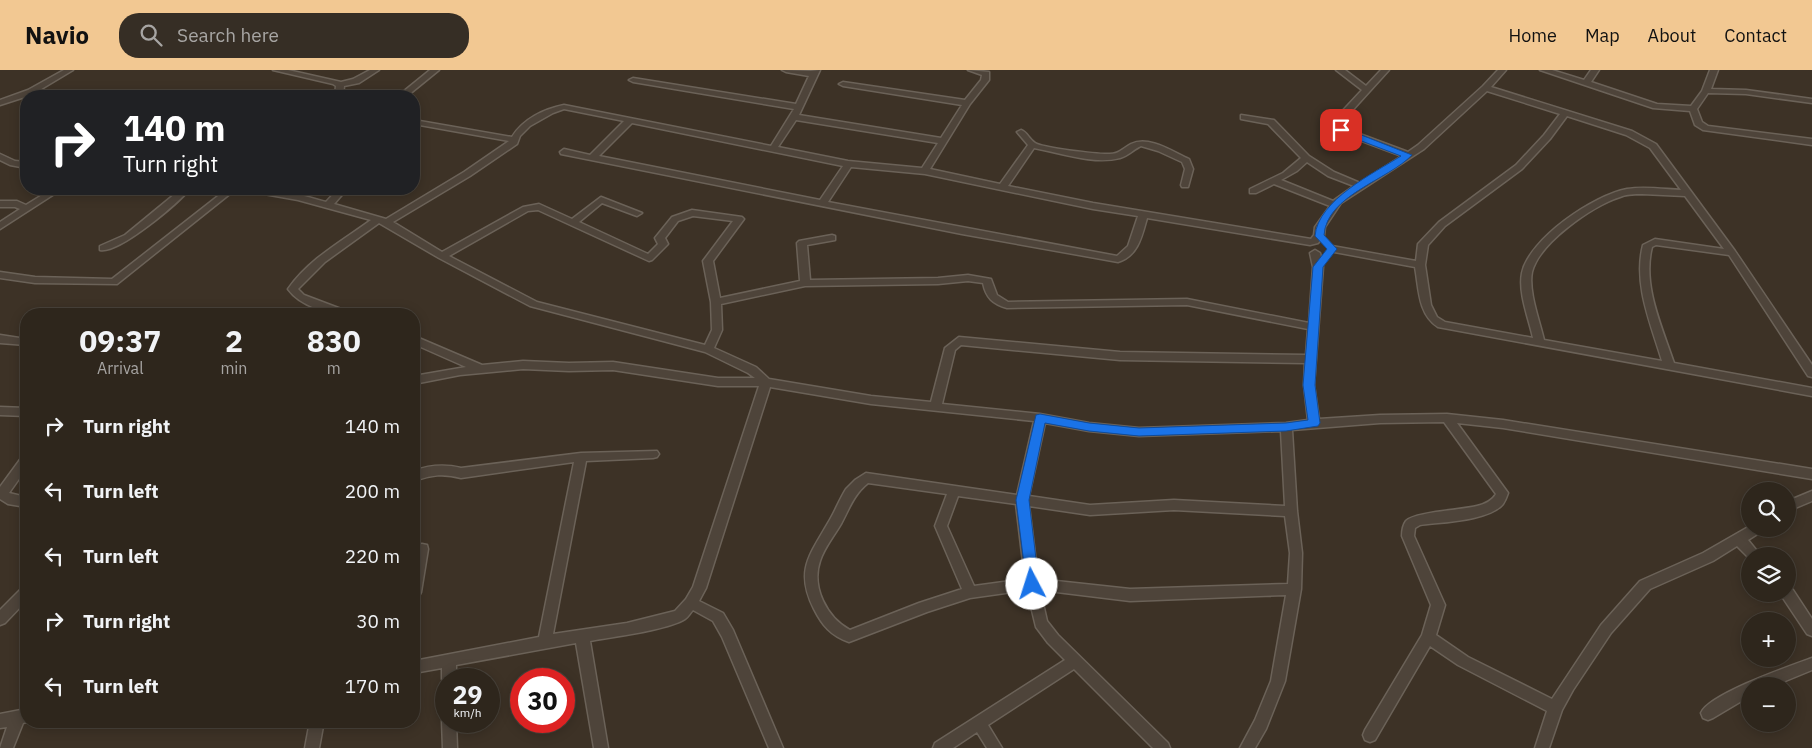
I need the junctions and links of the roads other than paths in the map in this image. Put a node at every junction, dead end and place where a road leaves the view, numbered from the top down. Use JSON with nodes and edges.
{"nodes":[{"id":1,"x":69,"y":70,"type":"edge"},
{"id":2,"x":277,"y":70,"type":"edge"},
{"id":3,"x":375,"y":70,"type":"edge"},
{"id":4,"x":436,"y":70,"type":"edge"},
{"id":5,"x":786,"y":70,"type":"edge"},
{"id":6,"x":972,"y":70,"type":"edge"},
{"id":7,"x":1340,"y":70,"type":"edge"},
{"id":8,"x":1385,"y":70,"type":"edge"},
{"id":9,"x":1502,"y":70,"type":"edge"},
{"id":10,"x":1544,"y":70,"type":"edge"},
{"id":11,"x":1595,"y":70,"type":"edge"},
{"id":12,"x":1714,"y":70,"type":"edge"},
{"id":13,"x":814,"y":72,"type":"edge"},
{"id":14,"x":633,"y":80,"type":"dead end"},
{"id":15,"x":1587,"y":82,"type":"junction"},
{"id":16,"x":843,"y":84,"type":"dead end"},
{"id":17,"x":340,"y":85,"type":"junction"},
{"id":18,"x":1486,"y":88,"type":"junction"},
{"id":19,"x":34,"y":90,"type":"edge"},
{"id":20,"x":340,"y":90,"type":"edge"},
{"id":21,"x":410,"y":90,"type":"edge"},
{"id":22,"x":1366,"y":90,"type":"junction"},
{"id":23,"x":1706,"y":91,"type":"junction"},
{"id":24,"x":20,"y":96,"type":"edge"},
{"id":25,"x":1812,"y":101,"type":"edge"},
{"id":26,"x":0,"y":103,"type":"edge"},
{"id":27,"x":967,"y":104,"type":"junction"},
{"id":28,"x":799,"y":108,"type":"junction"},
{"id":29,"x":1693,"y":109,"type":"junction"},
{"id":30,"x":1565,"y":113,"type":"junction"},
{"id":31,"x":794,"y":117,"type":"junction"},
{"id":32,"x":1244,"y":117,"type":"dead end"},
{"id":33,"x":629,"y":121,"type":"junction"},
{"id":34,"x":420,"y":123,"type":"edge"},
{"id":35,"x":1020,"y":132,"type":"dead end"},
{"id":36,"x":515,"y":140,"type":"junction"},
{"id":37,"x":943,"y":141,"type":"junction"},
{"id":38,"x":1812,"y":142,"type":"edge"},
{"id":39,"x":1032,"y":145,"type":"junction"},
{"id":40,"x":774,"y":149,"type":"junction"},
{"id":41,"x":564,"y":152,"type":"dead end"},
{"id":42,"x":1408,"y":155,"type":"junction"},
{"id":43,"x":0,"y":157,"type":"edge"},
{"id":44,"x":593,"y":157,"type":"junction"},
{"id":45,"x":1306,"y":158,"type":"junction"},
{"id":46,"x":20,"y":164,"type":"edge"},
{"id":47,"x":848,"y":164,"type":"junction"},
{"id":48,"x":925,"y":171,"type":"junction"},
{"id":49,"x":1275,"y":181,"type":"junction"},
{"id":50,"x":1185,"y":185,"type":"dead end"},
{"id":51,"x":1361,"y":186,"type":"junction"},
{"id":52,"x":1002,"y":187,"type":"junction"},
{"id":53,"x":1253,"y":191,"type":"dead end"},
{"id":54,"x":1688,"y":193,"type":"junction"},
{"id":55,"x":48,"y":195,"type":"edge"},
{"id":56,"x":179,"y":195,"type":"edge"},
{"id":57,"x":224,"y":195,"type":"edge"},
{"id":58,"x":287,"y":195,"type":"edge"},
{"id":59,"x":337,"y":195,"type":"edge"},
{"id":60,"x":823,"y":203,"type":"junction"},
{"id":61,"x":0,"y":204,"type":"edge"},
{"id":62,"x":328,"y":205,"type":"junction"},
{"id":63,"x":1335,"y":205,"type":"junction"},
{"id":64,"x":25,"y":208,"type":"junction"},
{"id":65,"x":637,"y":213,"type":"dead end"},
{"id":66,"x":1144,"y":215,"type":"junction"},
{"id":67,"x":382,"y":221,"type":"junction"},
{"id":68,"x":572,"y":223,"type":"junction"},
{"id":69,"x":0,"y":226,"type":"edge"},
{"id":70,"x":832,"y":238,"type":"dead end"},
{"id":71,"x":1315,"y":243,"type":"junction"},
{"id":72,"x":103,"y":248,"type":"dead end"},
{"id":73,"x":1330,"y":252,"type":"junction"},
{"id":74,"x":1732,"y":253,"type":"junction"},
{"id":75,"x":442,"y":256,"type":"junction"},
{"id":76,"x":1420,"y":265,"type":"junction"},
{"id":77,"x":1318,"y":267,"type":"junction"},
{"id":78,"x":0,"y":275,"type":"edge"},
{"id":79,"x":805,"y":284,"type":"junction"},
{"id":80,"x":716,"y":302,"type":"junction"},
{"id":81,"x":329,"y":308,"type":"edge"},
{"id":82,"x":1314,"y":327,"type":"junction"},
{"id":83,"x":0,"y":339,"type":"edge"},
{"id":84,"x":20,"y":341,"type":"edge"},
{"id":85,"x":1539,"y":341,"type":"junction"},
{"id":86,"x":420,"y":343,"type":"edge"},
{"id":87,"x":708,"y":349,"type":"junction"},
{"id":88,"x":1310,"y":359,"type":"junction"},
{"id":89,"x":1669,"y":365,"type":"junction"},
{"id":90,"x":481,"y":369,"type":"junction"},
{"id":91,"x":1812,"y":373,"type":"edge"},
{"id":92,"x":420,"y":379,"type":"edge"},
{"id":93,"x":766,"y":382,"type":"junction"},
{"id":94,"x":1812,"y":392,"type":"edge"},
{"id":95,"x":936,"y":407,"type":"junction"},
{"id":96,"x":0,"y":411,"type":"edge"},
{"id":97,"x":20,"y":412,"type":"edge"},
{"id":98,"x":1040,"y":418,"type":"junction"},
{"id":99,"x":1447,"y":418,"type":"junction"},
{"id":100,"x":1314,"y":423,"type":"junction"},
{"id":101,"x":1286,"y":427,"type":"junction"},
{"id":102,"x":653,"y":454,"type":"dead end"},
{"id":103,"x":581,"y":457,"type":"junction"},
{"id":104,"x":20,"y":468,"type":"edge"},
{"id":105,"x":420,"y":473,"type":"edge"},
{"id":106,"x":1812,"y":474,"type":"edge"},
{"id":107,"x":954,"y":490,"type":"junction"},
{"id":108,"x":2,"y":496,"type":"edge"},
{"id":109,"x":1812,"y":496,"type":"edge"},
{"id":110,"x":1022,"y":500,"type":"junction"},
{"id":111,"x":20,"y":501,"type":"edge"},
{"id":112,"x":1796,"y":503,"type":"edge"},
{"id":113,"x":1291,"y":511,"type":"junction"},
{"id":114,"x":1744,"y":537,"type":"edge"},
{"id":115,"x":1740,"y":540,"type":"junction"},
{"id":116,"x":1747,"y":547,"type":"edge"},
{"id":117,"x":422,"y":550,"type":"dead end"},
{"id":118,"x":420,"y":560,"type":"edge"},
{"id":119,"x":1032,"y":584,"type":"junction"},
{"id":120,"x":1294,"y":589,"type":"junction"},
{"id":121,"x":970,"y":592,"type":"junction"},
{"id":122,"x":20,"y":599,"type":"edge"},
{"id":123,"x":1793,"y":602,"type":"edge"},
{"id":124,"x":691,"y":603,"type":"junction"},
{"id":125,"x":0,"y":619,"type":"edge"},
{"id":126,"x":1812,"y":630,"type":"edge"},
{"id":127,"x":582,"y":636,"type":"junction"},
{"id":128,"x":1428,"y":637,"type":"junction"},
{"id":129,"x":545,"y":642,"type":"junction"},
{"id":130,"x":1076,"y":660,"type":"junction"},
{"id":131,"x":449,"y":661,"type":"junction"},
{"id":132,"x":1812,"y":664,"type":"edge"},
{"id":133,"x":420,"y":666,"type":"edge"},
{"id":134,"x":449,"y":668,"type":"edge"},
{"id":135,"x":1780,"y":677,"type":"edge"},
{"id":136,"x":1741,"y":694,"type":"edge"},
{"id":137,"x":1555,"y":708,"type":"junction"},
{"id":138,"x":1708,"y":713,"type":"dead end"},
{"id":139,"x":20,"y":717,"type":"edge"},
{"id":140,"x":0,"y":721,"type":"edge"},
{"id":141,"x":20,"y":721,"type":"edge"},
{"id":142,"x":979,"y":723,"type":"junction"},
{"id":143,"x":316,"y":728,"type":"edge"},
{"id":144,"x":449,"y":733,"type":"edge"},
{"id":145,"x":1370,"y":735,"type":"dead end"},
{"id":146,"x":6,"y":748,"type":"edge"},
{"id":147,"x":312,"y":748,"type":"edge"},
{"id":148,"x":450,"y":748,"type":"edge"},
{"id":149,"x":601,"y":748,"type":"edge"},
{"id":150,"x":776,"y":748,"type":"edge"},
{"id":151,"x":940,"y":748,"type":"edge"},
{"id":152,"x":995,"y":748,"type":"edge"},
{"id":153,"x":1163,"y":748,"type":"edge"},
{"id":154,"x":1247,"y":748,"type":"edge"},
{"id":155,"x":1542,"y":748,"type":"edge"}],
"edges":[{"from":1,"to":19,"type":"street"},
{"from":2,"to":17,"type":"street"},
{"from":3,"to":17,"type":"street"},
{"from":4,"to":21,"type":"street"},
{"from":5,"to":13,"type":"street"},
{"from":6,"to":27,"type":"street"},
{"from":7,"to":22,"type":"street"},
{"from":8,"to":22,"type":"street"},
{"from":9,"to":18,"type":"street"},
{"from":10,"to":15,"type":"street"},
{"from":11,"to":15,"type":"street"},
{"from":12,"to":23,"type":"street"},
{"from":13,"to":28,"type":"street"},
{"from":14,"to":28,"type":"street"},
{"from":15,"to":29,"type":"street"},
{"from":16,"to":27,"type":"street"},
{"from":17,"to":20,"type":"street"},
{"from":18,"to":30,"type":"street"},
{"from":18,"to":42,"type":"street"},
{"from":22,"to":42,"type":"street"},
{"from":23,"to":25,"type":"street"},
{"from":23,"to":29,"type":"street"},
{"from":24,"to":26,"type":"street"},
{"from":27,"to":37,"type":"street"},
{"from":28,"to":31,"type":"street"},
{"from":29,"to":38,"type":"street"},
{"from":30,"to":54,"type":"street"},
{"from":30,"to":76,"type":"street"},
{"from":31,"to":37,"type":"street"},
{"from":31,"to":40,"type":"street"},
{"from":32,"to":45,"type":"street"},
{"from":33,"to":36,"type":"street"},
{"from":33,"to":40,"type":"street"},
{"from":33,"to":44,"type":"street"},
{"from":34,"to":36,"type":"street"},
{"from":35,"to":39,"type":"street"},
{"from":36,"to":67,"type":"street"},
{"from":37,"to":48,"type":"street"},
{"from":39,"to":50,"type":"street"},
{"from":39,"to":52,"type":"street"},
{"from":40,"to":47,"type":"street"},
{"from":41,"to":44,"type":"street"},
{"from":42,"to":51,"type":"street"},
{"from":43,"to":46,"type":"street"},
{"from":44,"to":60,"type":"street"},
{"from":45,"to":49,"type":"street"},
{"from":45,"to":51,"type":"street"},
{"from":47,"to":48,"type":"street"},
{"from":47,"to":60,"type":"street"},
{"from":48,"to":52,"type":"street"},
{"from":49,"to":53,"type":"street"},
{"from":49,"to":63,"type":"street"},
{"from":51,"to":63,"type":"street"},
{"from":52,"to":66,"type":"street"},
{"from":54,"to":74,"type":"street"},
{"from":54,"to":85,"type":"street"},
{"from":55,"to":64,"type":"street"},
{"from":56,"to":72,"type":"street"},
{"from":57,"to":78,"type":"street"},
{"from":58,"to":62,"type":"street"},
{"from":59,"to":62,"type":"street"},
{"from":60,"to":66,"type":"street"},
{"from":61,"to":64,"type":"street"},
{"from":62,"to":67,"type":"street"},
{"from":63,"to":71,"type":"street"},
{"from":64,"to":69,"type":"street"},
{"from":65,"to":68,"type":"street"},
{"from":66,"to":71,"type":"street"},
{"from":67,"to":75,"type":"street"},
{"from":67,"to":81,"type":"street"},
{"from":68,"to":75,"type":"street"},
{"from":68,"to":80,"type":"street"},
{"from":70,"to":79,"type":"street"},
{"from":71,"to":73,"type":"street"},
{"from":71,"to":73,"type":"street"},
{"from":71,"to":77,"type":"street"},
{"from":73,"to":76,"type":"street"},
{"from":73,"to":77,"type":"street"},
{"from":74,"to":89,"type":"street"},
{"from":74,"to":91,"type":"street"},
{"from":75,"to":87,"type":"street"},
{"from":76,"to":85,"type":"street"},
{"from":77,"to":82,"type":"street"},
{"from":79,"to":80,"type":"street"},
{"from":79,"to":82,"type":"street"},
{"from":80,"to":87,"type":"street"},
{"from":82,"to":88,"type":"street"},
{"from":83,"to":84,"type":"street"},
{"from":85,"to":89,"type":"street"},
{"from":86,"to":90,"type":"street"},
{"from":87,"to":93,"type":"street"},
{"from":88,"to":95,"type":"street"},
{"from":88,"to":100,"type":"street"},
{"from":89,"to":94,"type":"street"},
{"from":90,"to":92,"type":"street"},
{"from":90,"to":93,"type":"street"},
{"from":93,"to":95,"type":"street"},
{"from":93,"to":124,"type":"street"},
{"from":95,"to":98,"type":"street"},
{"from":96,"to":97,"type":"street"},
{"from":98,"to":101,"type":"street"},
{"from":98,"to":110,"type":"street"},
{"from":99,"to":100,"type":"street"},
{"from":99,"to":106,"type":"street"},
{"from":99,"to":128,"type":"street"},
{"from":100,"to":101,"type":"street"},
{"from":101,"to":113,"type":"street"},
{"from":102,"to":103,"type":"street"},
{"from":103,"to":105,"type":"street"},
{"from":103,"to":129,"type":"street"},
{"from":104,"to":108,"type":"street"},
{"from":107,"to":110,"type":"street"},
{"from":107,"to":121,"type":"street"},
{"from":107,"to":121,"type":"street"},
{"from":108,"to":111,"type":"street"},
{"from":109,"to":112,"type":"street"},
{"from":110,"to":113,"type":"street"},
{"from":110,"to":119,"type":"street"},
{"from":113,"to":120,"type":"street"},
{"from":114,"to":115,"type":"street"},
{"from":115,"to":116,"type":"street"},
{"from":115,"to":137,"type":"street"},
{"from":117,"to":118,"type":"street"},
{"from":119,"to":120,"type":"street"},
{"from":119,"to":121,"type":"street"},
{"from":119,"to":130,"type":"street"},
{"from":120,"to":154,"type":"street"},
{"from":122,"to":125,"type":"street"},
{"from":123,"to":126,"type":"street"},
{"from":124,"to":127,"type":"street"},
{"from":124,"to":150,"type":"street"},
{"from":127,"to":129,"type":"street"},
{"from":127,"to":149,"type":"street"},
{"from":128,"to":137,"type":"street"},
{"from":128,"to":145,"type":"street"},
{"from":129,"to":131,"type":"street"},
{"from":130,"to":142,"type":"street"},
{"from":130,"to":153,"type":"street"},
{"from":131,"to":133,"type":"street"},
{"from":131,"to":134,"type":"street"},
{"from":132,"to":135,"type":"street"},
{"from":136,"to":138,"type":"street"},
{"from":137,"to":155,"type":"street"},
{"from":139,"to":140,"type":"street"},
{"from":141,"to":146,"type":"street"},
{"from":142,"to":151,"type":"street"},
{"from":142,"to":152,"type":"street"},
{"from":143,"to":147,"type":"street"},
{"from":144,"to":148,"type":"street"}]}
